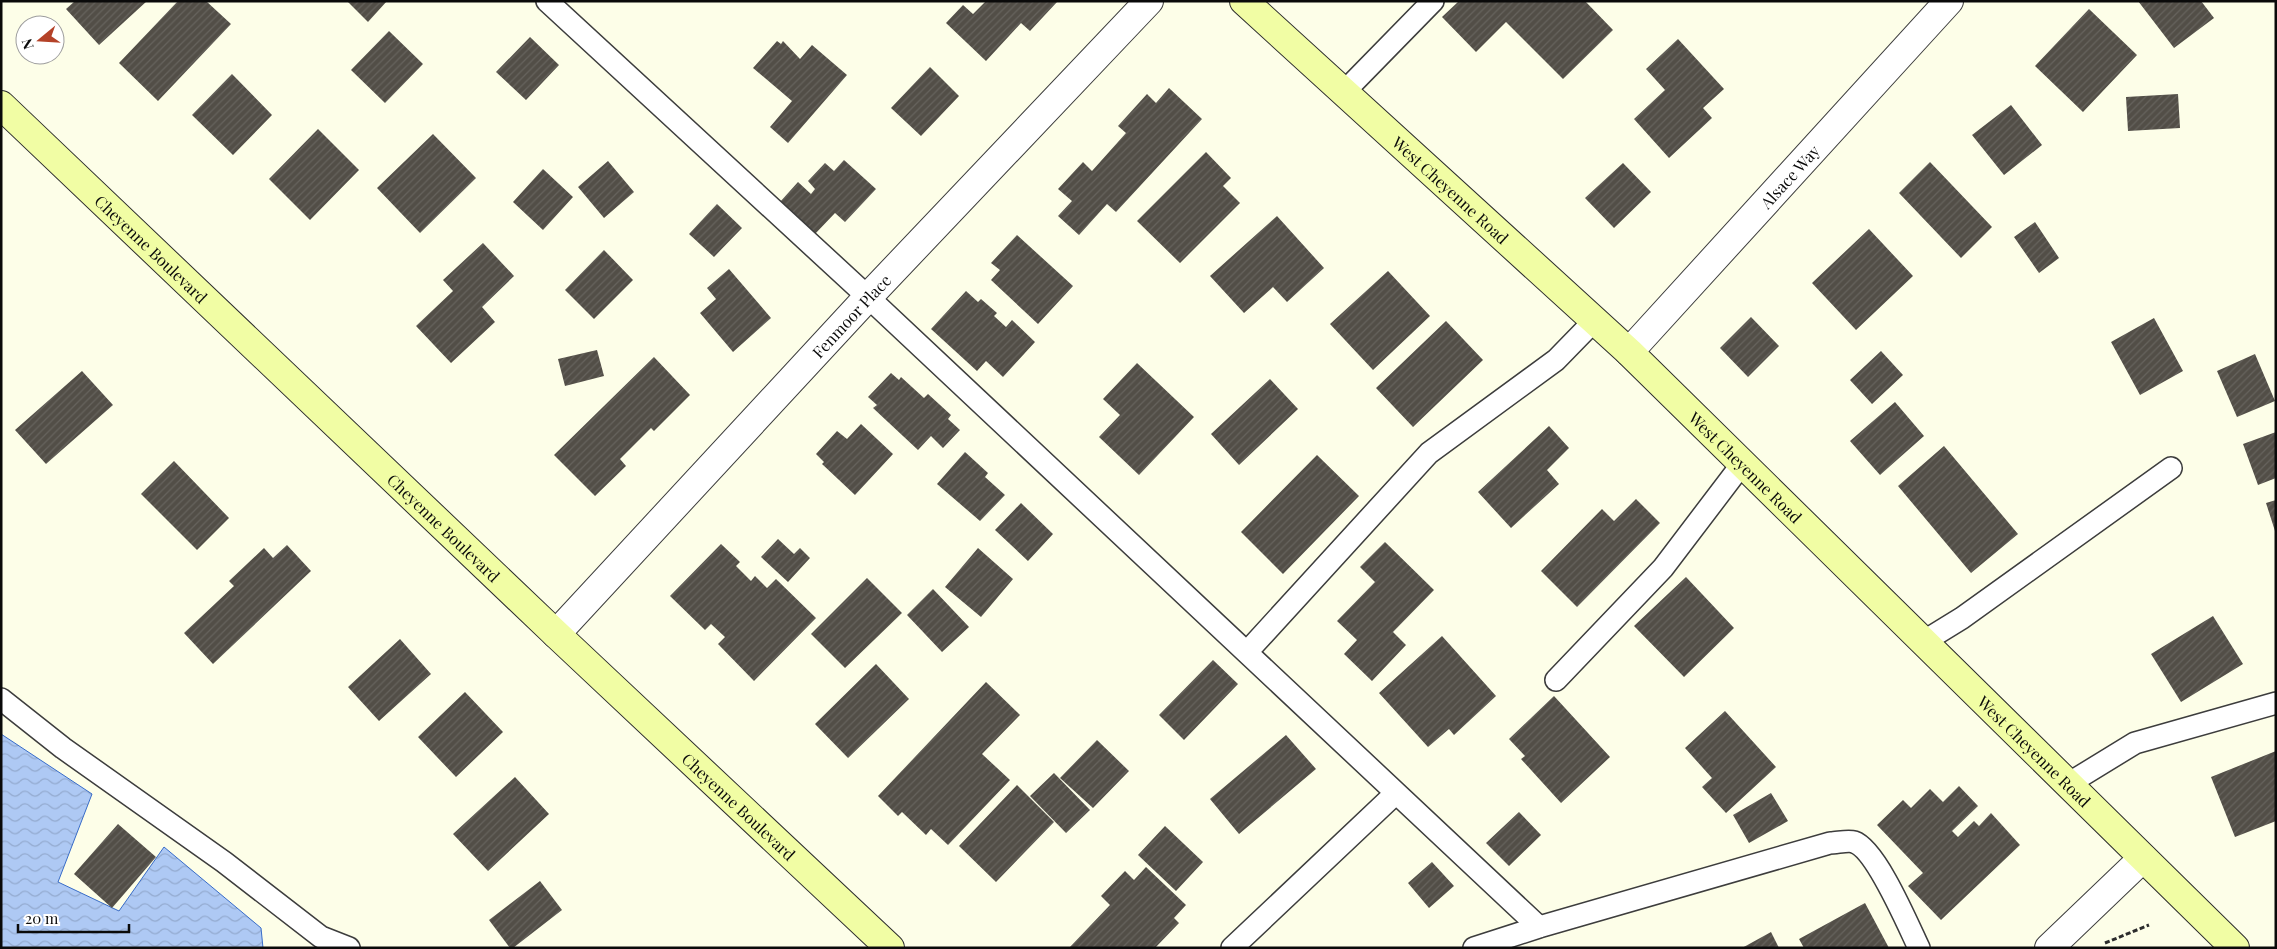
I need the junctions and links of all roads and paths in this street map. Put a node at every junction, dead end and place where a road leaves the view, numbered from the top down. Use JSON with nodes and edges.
{"nodes":[{"id":1,"x":547,"y":1,"type":"edge"},
{"id":2,"x":1149,"y":1,"type":"edge"},
{"id":3,"x":1244,"y":1,"type":"edge"},
{"id":4,"x":1433,"y":1,"type":"edge"},
{"id":5,"x":1949,"y":1,"type":"edge"},
{"id":6,"x":1344,"y":92,"type":"junction"},
{"id":7,"x":1,"y":105,"type":"edge"},
{"id":8,"x":868,"y":297,"type":"junction"},
{"id":9,"x":1594,"y":321,"type":"junction"},
{"id":10,"x":1629,"y":352,"type":"junction"},
{"id":11,"x":1742,"y":464,"type":"junction"},
{"id":12,"x":2171,"y":468,"type":"dead end"},
{"id":13,"x":556,"y":634,"type":"junction"},
{"id":14,"x":1923,"y":642,"type":"junction"},
{"id":15,"x":1247,"y":652,"type":"junction"},
{"id":16,"x":1556,"y":680,"type":"dead end"},
{"id":17,"x":1,"y":699,"type":"edge"},
{"id":18,"x":2276,"y":703,"type":"edge"},
{"id":19,"x":2068,"y":784,"type":"junction"},
{"id":20,"x":1396,"y":793,"type":"junction"},
{"id":21,"x":2143,"y":858,"type":"junction"},
{"id":22,"x":2149,"y":925,"type":"dead end"},
{"id":23,"x":1539,"y":927,"type":"junction"},
{"id":24,"x":349,"y":948,"type":"edge"},
{"id":25,"x":890,"y":948,"type":"edge"},
{"id":26,"x":1232,"y":948,"type":"edge"},
{"id":27,"x":1474,"y":948,"type":"edge"},
{"id":28,"x":1919,"y":948,"type":"edge"},
{"id":29,"x":2049,"y":948,"type":"edge"},
{"id":30,"x":2099,"y":948,"type":"edge"},
{"id":31,"x":2235,"y":948,"type":"edge"}],
"edges":[{"from":1,"to":8,"type":"lane"},
{"from":2,"to":8,"type":"street","name":"Fenmoor Place"},
{"from":3,"to":6,"type":"main road","name":"West Cheyenne Road"},
{"from":4,"to":6,"type":"lane"},
{"from":5,"to":10,"type":"street","name":"Alsace Way"},
{"from":6,"to":9,"type":"main road","name":"West Cheyenne Road"},
{"from":7,"to":13,"type":"main road","name":"Cheyenne Boulevard"},
{"from":8,"to":13,"type":"street","name":"Fenmoor Place"},
{"from":8,"to":15,"type":"lane"},
{"from":9,"to":10,"type":"main road","name":"West Cheyenne Road"},
{"from":9,"to":15,"type":"lane"},
{"from":10,"to":11,"type":"main road","name":"West Cheyenne Road"},
{"from":11,"to":14,"type":"main road","name":"West Cheyenne Road"},
{"from":11,"to":16,"type":"lane"},
{"from":12,"to":14,"type":"lane"},
{"from":13,"to":25,"type":"main road","name":"Cheyenne Boulevard"},
{"from":14,"to":19,"type":"main road","name":"West Cheyenne Road"},
{"from":15,"to":20,"type":"lane"},
{"from":17,"to":24,"type":"lane"},
{"from":18,"to":19,"type":"lane"},
{"from":19,"to":21,"type":"main road","name":"West Cheyenne Road"},
{"from":20,"to":23,"type":"lane"},
{"from":20,"to":26,"type":"lane"},
{"from":21,"to":29,"type":"street"},
{"from":21,"to":31,"type":"main road","name":"West Cheyenne Road"},
{"from":22,"to":30,"type":"path"},
{"from":23,"to":27,"type":"lane"},
{"from":23,"to":28,"type":"lane"}]}
